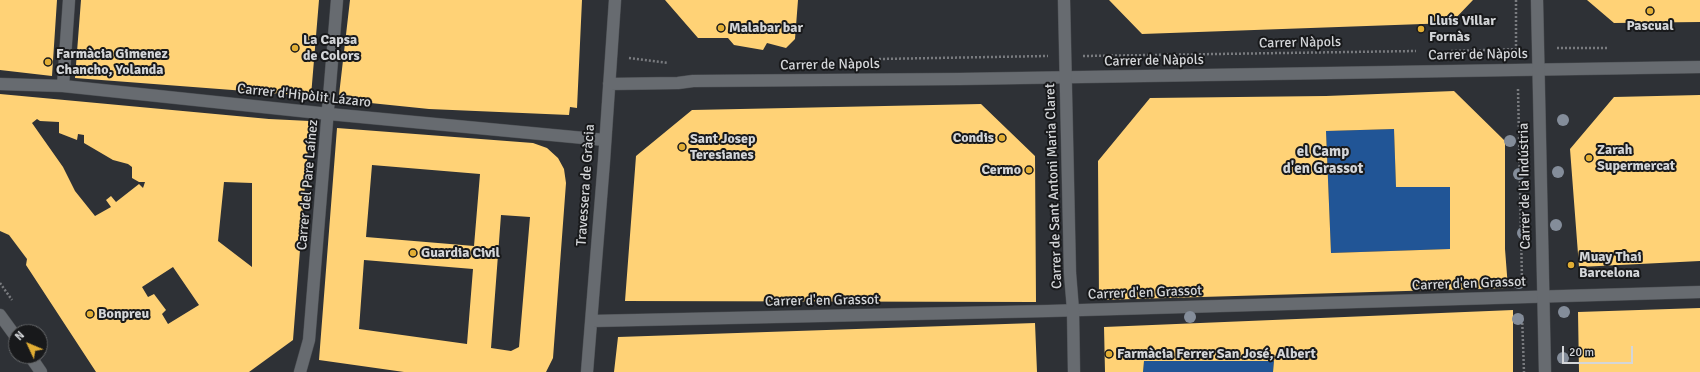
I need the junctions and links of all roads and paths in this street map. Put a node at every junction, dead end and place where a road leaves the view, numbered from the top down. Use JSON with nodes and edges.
{"nodes":[{"id":1,"x":69,"y":0,"type":"edge"},
{"id":2,"x":337,"y":0,"type":"edge"},
{"id":3,"x":615,"y":0,"type":"edge"},
{"id":4,"x":1064,"y":0,"type":"edge"},
{"id":5,"x":1516,"y":0,"type":"edge"},
{"id":6,"x":1536,"y":0,"type":"edge"},
{"id":7,"x":1487,"y":50,"type":"dead end"},
{"id":8,"x":1419,"y":51,"type":"dead end"},
{"id":9,"x":1450,"y":51,"type":"dead end"},
{"id":10,"x":611,"y":55,"type":"junction"},
{"id":11,"x":1113,"y":56,"type":"dead end"},
{"id":12,"x":674,"y":64,"type":"dead end"},
{"id":13,"x":1700,"y":67,"type":"edge"},
{"id":14,"x":1538,"y":69,"type":"junction"},
{"id":15,"x":1518,"y":70,"type":"junction"},
{"id":16,"x":1066,"y":77,"type":"junction"},
{"id":17,"x":0,"y":84,"type":"edge"},
{"id":18,"x":609,"y":84,"type":"junction"},
{"id":19,"x":63,"y":86,"type":"junction"},
{"id":20,"x":329,"y":114,"type":"junction"},
{"id":21,"x":605,"y":140,"type":"junction"},
{"id":22,"x":1700,"y":292,"type":"edge"},
{"id":23,"x":1522,"y":298,"type":"junction"},
{"id":24,"x":1543,"y":298,"type":"junction"},
{"id":25,"x":1073,"y":310,"type":"junction"},
{"id":26,"x":0,"y":315,"type":"edge"},
{"id":27,"x":592,"y":321,"type":"junction"},
{"id":28,"x":8,"y":326,"type":"edge"},
{"id":29,"x":300,"y":372,"type":"edge"},
{"id":30,"x":587,"y":372,"type":"edge"},
{"id":31,"x":1074,"y":372,"type":"edge"},
{"id":32,"x":1524,"y":372,"type":"edge"},
{"id":33,"x":1545,"y":372,"type":"edge"}],
"edges":[{"from":1,"to":19,"type":"street"},
{"from":2,"to":20,"type":"street","name":"Carrer del Pare Laínez"},
{"from":3,"to":10,"type":"street","name":"Travessera de Gràcia"},
{"from":4,"to":16,"type":"street","name":"Carrer de Sant Antoni Maria Claret"},
{"from":5,"to":15,"type":"path","name":"Carrer de la Indústria"},
{"from":6,"to":14,"type":"street","name":"Carrer de la Indústria"},
{"from":7,"to":9,"type":"path"},
{"from":8,"to":11,"type":"path","name":"Carrer Nàpols"},
{"from":10,"to":12,"type":"path"},
{"from":10,"to":18,"type":"street","name":"Travessera de Gràcia"},
{"from":13,"to":14,"type":"street","name":"Carrer de Nàpols"},
{"from":14,"to":15,"type":"street","name":"Carrer de Nàpols"},
{"from":14,"to":24,"type":"street","name":"Carrer de la Indústria"},
{"from":15,"to":16,"type":"street","name":"Carrer de Nàpols"},
{"from":15,"to":23,"type":"path","name":"Carrer de la Indústria"},
{"from":16,"to":18,"type":"street","name":"Carrer de Nàpols"},
{"from":16,"to":25,"type":"street","name":"Carrer de Sant Antoni Maria Claret"},
{"from":17,"to":19,"type":"street","name":"Carrer d'Hipòlit Lázaro"},
{"from":18,"to":21,"type":"street","name":"Travessera de Gràcia"},
{"from":19,"to":20,"type":"street","name":"Carrer d'Hipòlit Lázaro"},
{"from":20,"to":21,"type":"street","name":"Carrer d'Hipòlit Lázaro"},
{"from":20,"to":29,"type":"street","name":"Carrer del Pare Laínez"},
{"from":21,"to":27,"type":"street","name":"Travessera de Gràcia"},
{"from":22,"to":24,"type":"street","name":"Carrer d'en Grassot"},
{"from":23,"to":24,"type":"street","name":"Carrer d'en Grassot"},
{"from":23,"to":25,"type":"street","name":"Carrer d'en Grassot"},
{"from":23,"to":32,"type":"path","name":"Carrer de la Indústria"},
{"from":24,"to":33,"type":"street","name":"Carrer de la Indústria"},
{"from":25,"to":27,"type":"street","name":"Carrer d'en Grassot"},
{"from":25,"to":31,"type":"street","name":"Carrer de Sant Antoni Maria Claret"},
{"from":26,"to":28,"type":"street"},
{"from":27,"to":30,"type":"street","name":"Travessera de Gràcia"}]}
